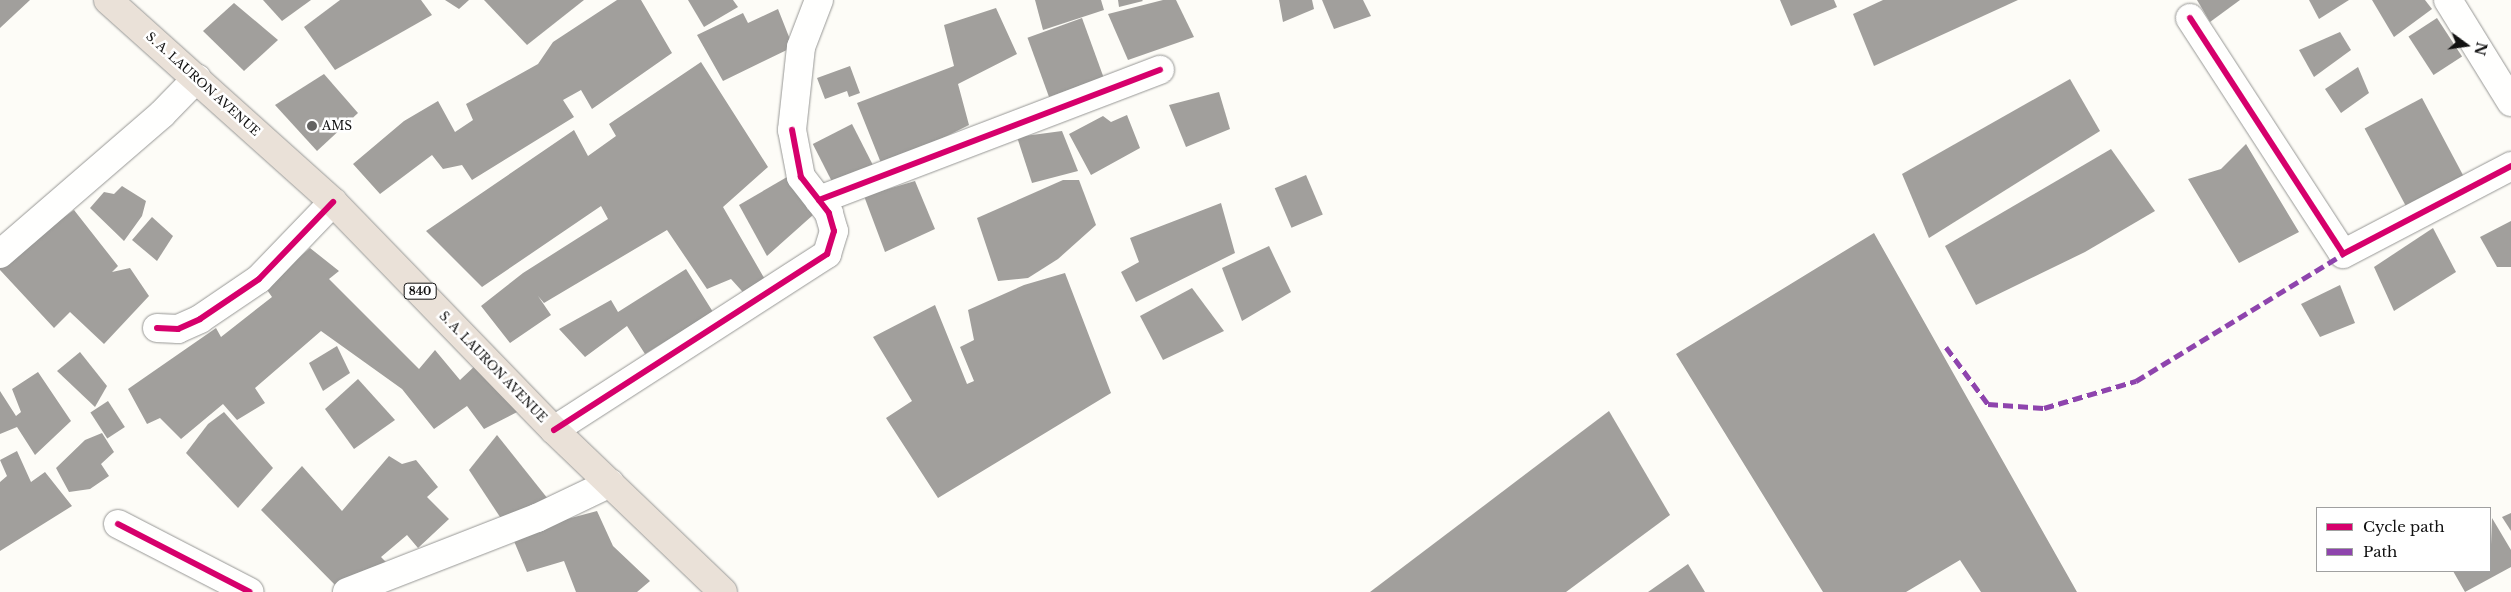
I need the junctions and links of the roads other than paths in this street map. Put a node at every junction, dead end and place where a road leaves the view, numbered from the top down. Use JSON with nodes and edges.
{"nodes":[{"id":1,"x":108,"y":0,"type":"edge"},
{"id":2,"x":819,"y":0,"type":"edge"},
{"id":3,"x":2448,"y":0,"type":"edge"},
{"id":4,"x":2190,"y":18,"type":"dead end"},
{"id":5,"x":1160,"y":70,"type":"dead end"},
{"id":6,"x":197,"y":78,"type":"junction"},
{"id":7,"x":2511,"y":102,"type":"edge"},
{"id":8,"x":2511,"y":166,"type":"edge"},
{"id":9,"x":819,"y":200,"type":"junction"},
{"id":10,"x":333,"y":202,"type":"junction"},
{"id":11,"x":0,"y":254,"type":"edge"},
{"id":12,"x":157,"y":328,"type":"dead end"},
{"id":13,"x":554,"y":430,"type":"junction"},
{"id":14,"x":610,"y":483,"type":"junction"},
{"id":15,"x":118,"y":524,"type":"dead end"},
{"id":16,"x":250,"y":592,"type":"edge"},
{"id":17,"x":346,"y":592,"type":"edge"},
{"id":18,"x":723,"y":592,"type":"edge"}],
"edges":[{"from":1,"to":6,"type":"highway","name":"S. A. LAURON AVENUE","number":"840"},
{"from":2,"to":9,"type":"street"},
{"from":3,"to":7,"type":"street"},
{"from":4,"to":8,"type":"street"},
{"from":5,"to":9,"type":"street"},
{"from":6,"to":10,"type":"highway","name":"S. A. LAURON AVENUE","number":"840"},
{"from":6,"to":11,"type":"street"},
{"from":9,"to":13,"type":"street"},
{"from":10,"to":12,"type":"street"},
{"from":10,"to":13,"type":"highway","name":"S. A. LAURON AVENUE","number":"840"},
{"from":13,"to":14,"type":"highway","name":"S. A. LAURON AVENUE","number":"840"},
{"from":14,"to":17,"type":"street"},
{"from":14,"to":18,"type":"highway","name":"S. A. LAURON AVENUE","number":"840"},
{"from":15,"to":16,"type":"street"}]}
